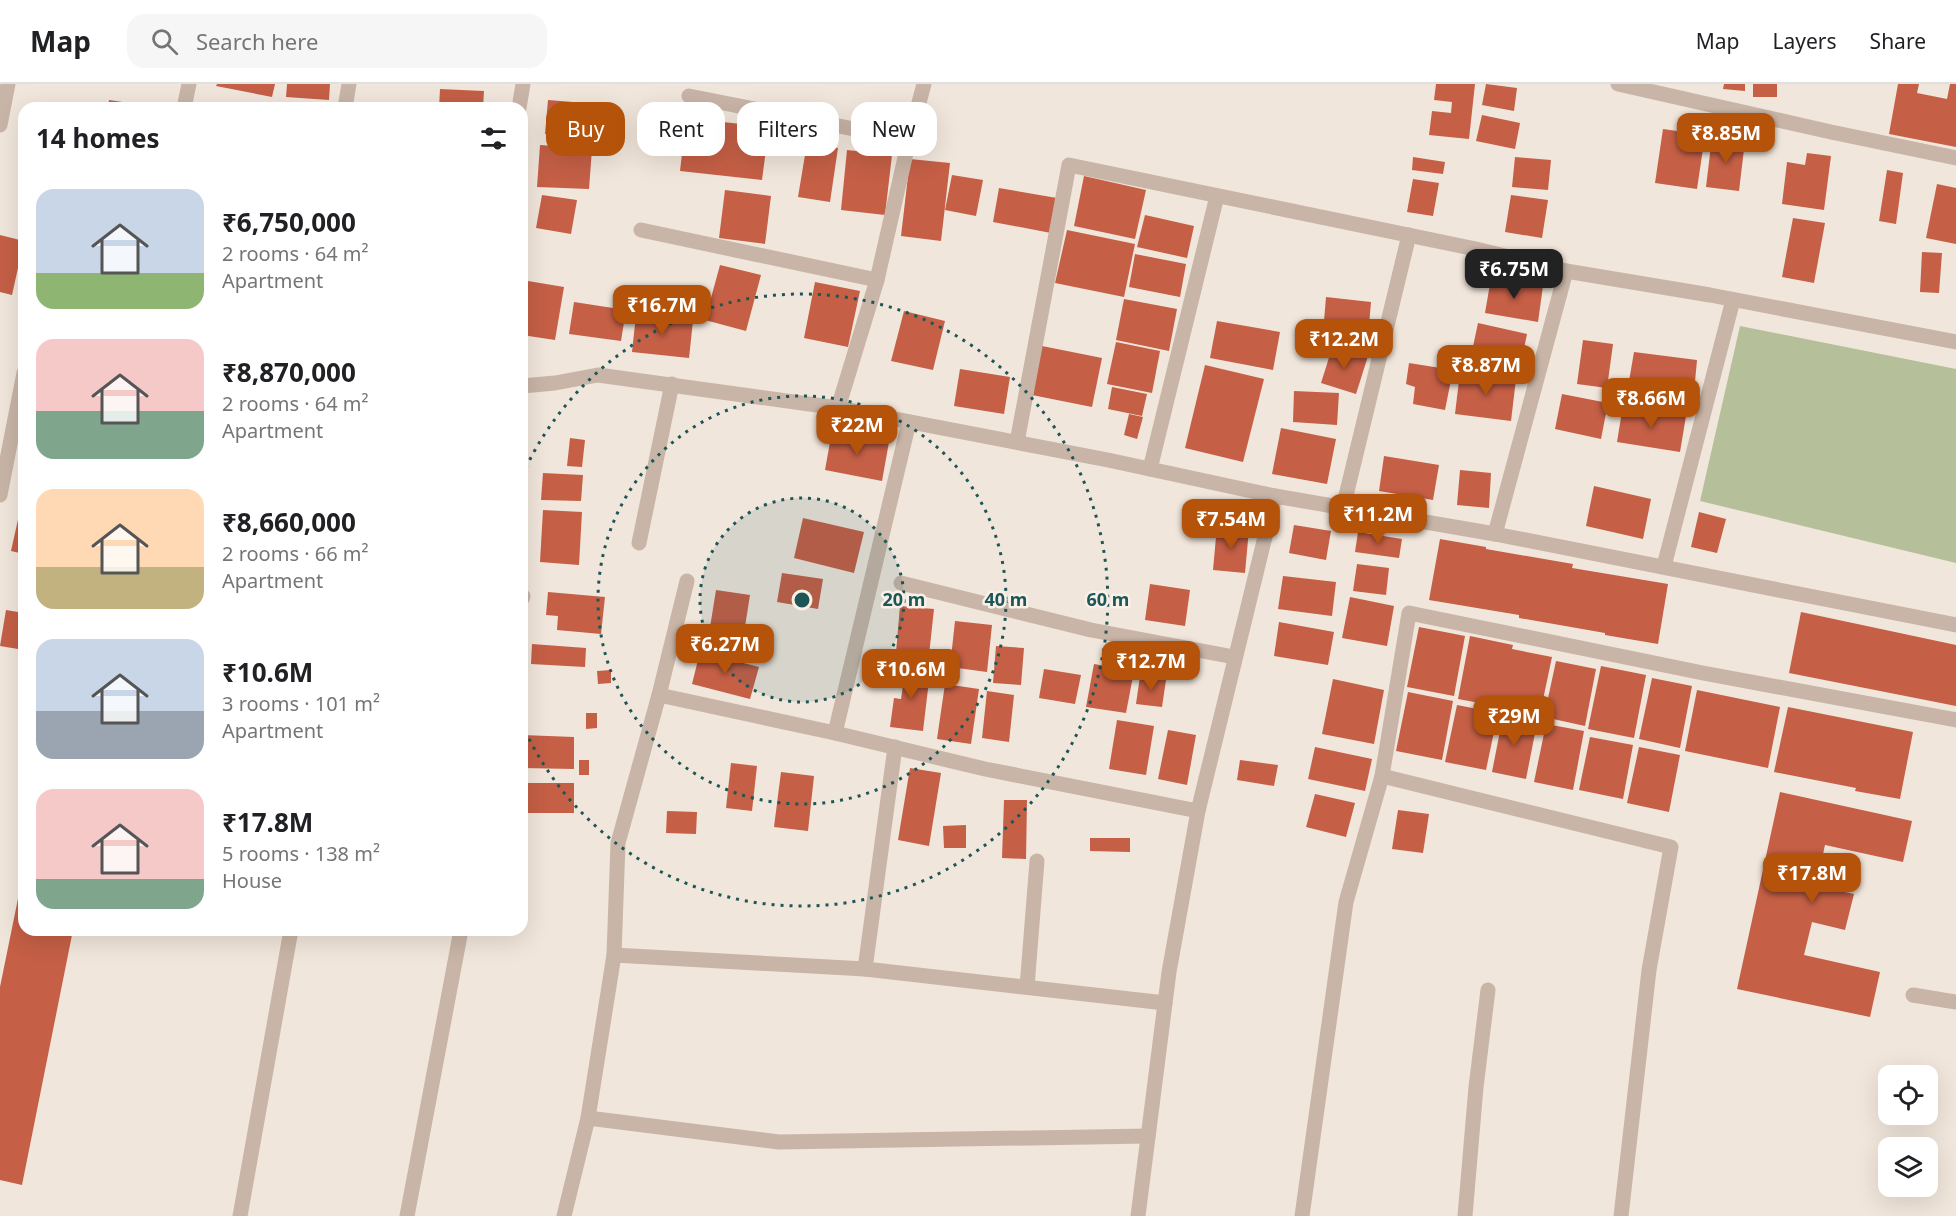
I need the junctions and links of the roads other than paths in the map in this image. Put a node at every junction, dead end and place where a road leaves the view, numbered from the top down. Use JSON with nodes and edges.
{"nodes":[{"id":1,"x":8,"y":84,"type":"edge"},
{"id":2,"x":189,"y":84,"type":"edge"},
{"id":3,"x":349,"y":84,"type":"edge"},
{"id":4,"x":523,"y":84,"type":"edge"},
{"id":5,"x":924,"y":84,"type":"edge"},
{"id":6,"x":1618,"y":84,"type":"edge"},
{"id":7,"x":689,"y":96,"type":"dead end"},
{"id":8,"x":185,"y":102,"type":"edge"},
{"id":9,"x":346,"y":102,"type":"edge"},
{"id":10,"x":520,"y":102,"type":"edge"},
{"id":11,"x":919,"y":102,"type":"edge"},
{"id":12,"x":0,"y":125,"type":"edge"},
{"id":13,"x":851,"y":128,"type":"edge"},
{"id":14,"x":905,"y":156,"type":"edge"},
{"id":15,"x":1956,"y":158,"type":"edge"},
{"id":16,"x":1217,"y":196,"type":"junction"},
{"id":17,"x":640,"y":230,"type":"dead end"},
{"id":18,"x":1409,"y":235,"type":"junction"},
{"id":19,"x":1566,"y":271,"type":"junction"},
{"id":20,"x":877,"y":280,"type":"junction"},
{"id":21,"x":1733,"y":300,"type":"junction"},
{"id":22,"x":1956,"y":342,"type":"edge"},
{"id":23,"x":672,"y":384,"type":"junction"},
{"id":24,"x":528,"y":385,"type":"edge"},
{"id":25,"x":18,"y":404,"type":"edge"},
{"id":26,"x":838,"y":408,"type":"junction"},
{"id":27,"x":909,"y":422,"type":"junction"},
{"id":28,"x":1017,"y":442,"type":"junction"},
{"id":29,"x":1150,"y":469,"type":"junction"},
{"id":30,"x":0,"y":495,"type":"edge"},
{"id":31,"x":1275,"y":496,"type":"junction"},
{"id":32,"x":1343,"y":508,"type":"junction"},
{"id":33,"x":1495,"y":534,"type":"junction"},
{"id":34,"x":639,"y":543,"type":"dead end"},
{"id":35,"x":1664,"y":566,"type":"junction"},
{"id":36,"x":687,"y":581,"type":"dead end"},
{"id":37,"x":902,"y":583,"type":"dead end"},
{"id":38,"x":1956,"y":625,"type":"edge"},
{"id":39,"x":1234,"y":657,"type":"junction"},
{"id":40,"x":659,"y":695,"type":"junction"},
{"id":41,"x":1956,"y":720,"type":"edge"},
{"id":42,"x":835,"y":733,"type":"junction"},
{"id":43,"x":895,"y":747,"type":"junction"},
{"id":44,"x":1382,"y":776,"type":"junction"},
{"id":45,"x":1198,"y":811,"type":"junction"},
{"id":46,"x":1037,"y":861,"type":"dead end"},
{"id":47,"x":290,"y":936,"type":"edge"},
{"id":48,"x":460,"y":936,"type":"edge"},
{"id":49,"x":614,"y":955,"type":"junction"},
{"id":50,"x":865,"y":969,"type":"junction"},
{"id":51,"x":1027,"y":987,"type":"junction"},
{"id":52,"x":1488,"y":990,"type":"dead end"},
{"id":53,"x":1913,"y":995,"type":"dead end"},
{"id":54,"x":1956,"y":1002,"type":"edge"},
{"id":55,"x":1165,"y":1003,"type":"junction"},
{"id":56,"x":588,"y":1118,"type":"junction"},
{"id":57,"x":1148,"y":1136,"type":"junction"},
{"id":58,"x":240,"y":1216,"type":"edge"},
{"id":59,"x":407,"y":1216,"type":"edge"},
{"id":60,"x":564,"y":1216,"type":"edge"},
{"id":61,"x":1138,"y":1216,"type":"edge"},
{"id":62,"x":1302,"y":1216,"type":"edge"},
{"id":63,"x":1465,"y":1216,"type":"edge"},
{"id":64,"x":1621,"y":1216,"type":"edge"}],
"edges":[{"from":1,"to":12,"type":"street"},
{"from":2,"to":8,"type":"street"},
{"from":3,"to":9,"type":"street"},
{"from":4,"to":10,"type":"street"},
{"from":5,"to":11,"type":"street"},
{"from":6,"to":15,"type":"street"},
{"from":7,"to":13,"type":"street"},
{"from":14,"to":20,"type":"street"},
{"from":16,"to":18,"type":"street"},
{"from":16,"to":28,"type":"street"},
{"from":16,"to":29,"type":"street"},
{"from":17,"to":20,"type":"street"},
{"from":18,"to":19,"type":"street"},
{"from":18,"to":32,"type":"street"},
{"from":19,"to":21,"type":"street"},
{"from":19,"to":33,"type":"street"},
{"from":20,"to":26,"type":"street"},
{"from":21,"to":22,"type":"street"},
{"from":21,"to":35,"type":"street"},
{"from":23,"to":24,"type":"street"},
{"from":23,"to":26,"type":"street"},
{"from":23,"to":34,"type":"street"},
{"from":25,"to":30,"type":"street"},
{"from":26,"to":27,"type":"street"},
{"from":27,"to":28,"type":"street"},
{"from":27,"to":42,"type":"street"},
{"from":28,"to":29,"type":"street"},
{"from":29,"to":31,"type":"street"},
{"from":31,"to":32,"type":"street"},
{"from":31,"to":39,"type":"street"},
{"from":32,"to":33,"type":"street"},
{"from":33,"to":35,"type":"street"},
{"from":35,"to":38,"type":"street"},
{"from":36,"to":40,"type":"street"},
{"from":37,"to":39,"type":"street"},
{"from":39,"to":45,"type":"street"},
{"from":40,"to":42,"type":"street"},
{"from":40,"to":49,"type":"street"},
{"from":41,"to":44,"type":"street"},
{"from":42,"to":43,"type":"street"},
{"from":43,"to":45,"type":"street"},
{"from":43,"to":50,"type":"street"},
{"from":44,"to":62,"type":"street"},
{"from":44,"to":64,"type":"street"},
{"from":45,"to":55,"type":"street"},
{"from":46,"to":51,"type":"street"},
{"from":47,"to":58,"type":"street"},
{"from":48,"to":59,"type":"street"},
{"from":49,"to":50,"type":"street"},
{"from":49,"to":56,"type":"street"},
{"from":50,"to":51,"type":"street"},
{"from":51,"to":55,"type":"street"},
{"from":52,"to":63,"type":"street"},
{"from":53,"to":54,"type":"street"},
{"from":55,"to":57,"type":"street"},
{"from":56,"to":57,"type":"street"},
{"from":56,"to":60,"type":"street"},
{"from":57,"to":61,"type":"street"}]}
